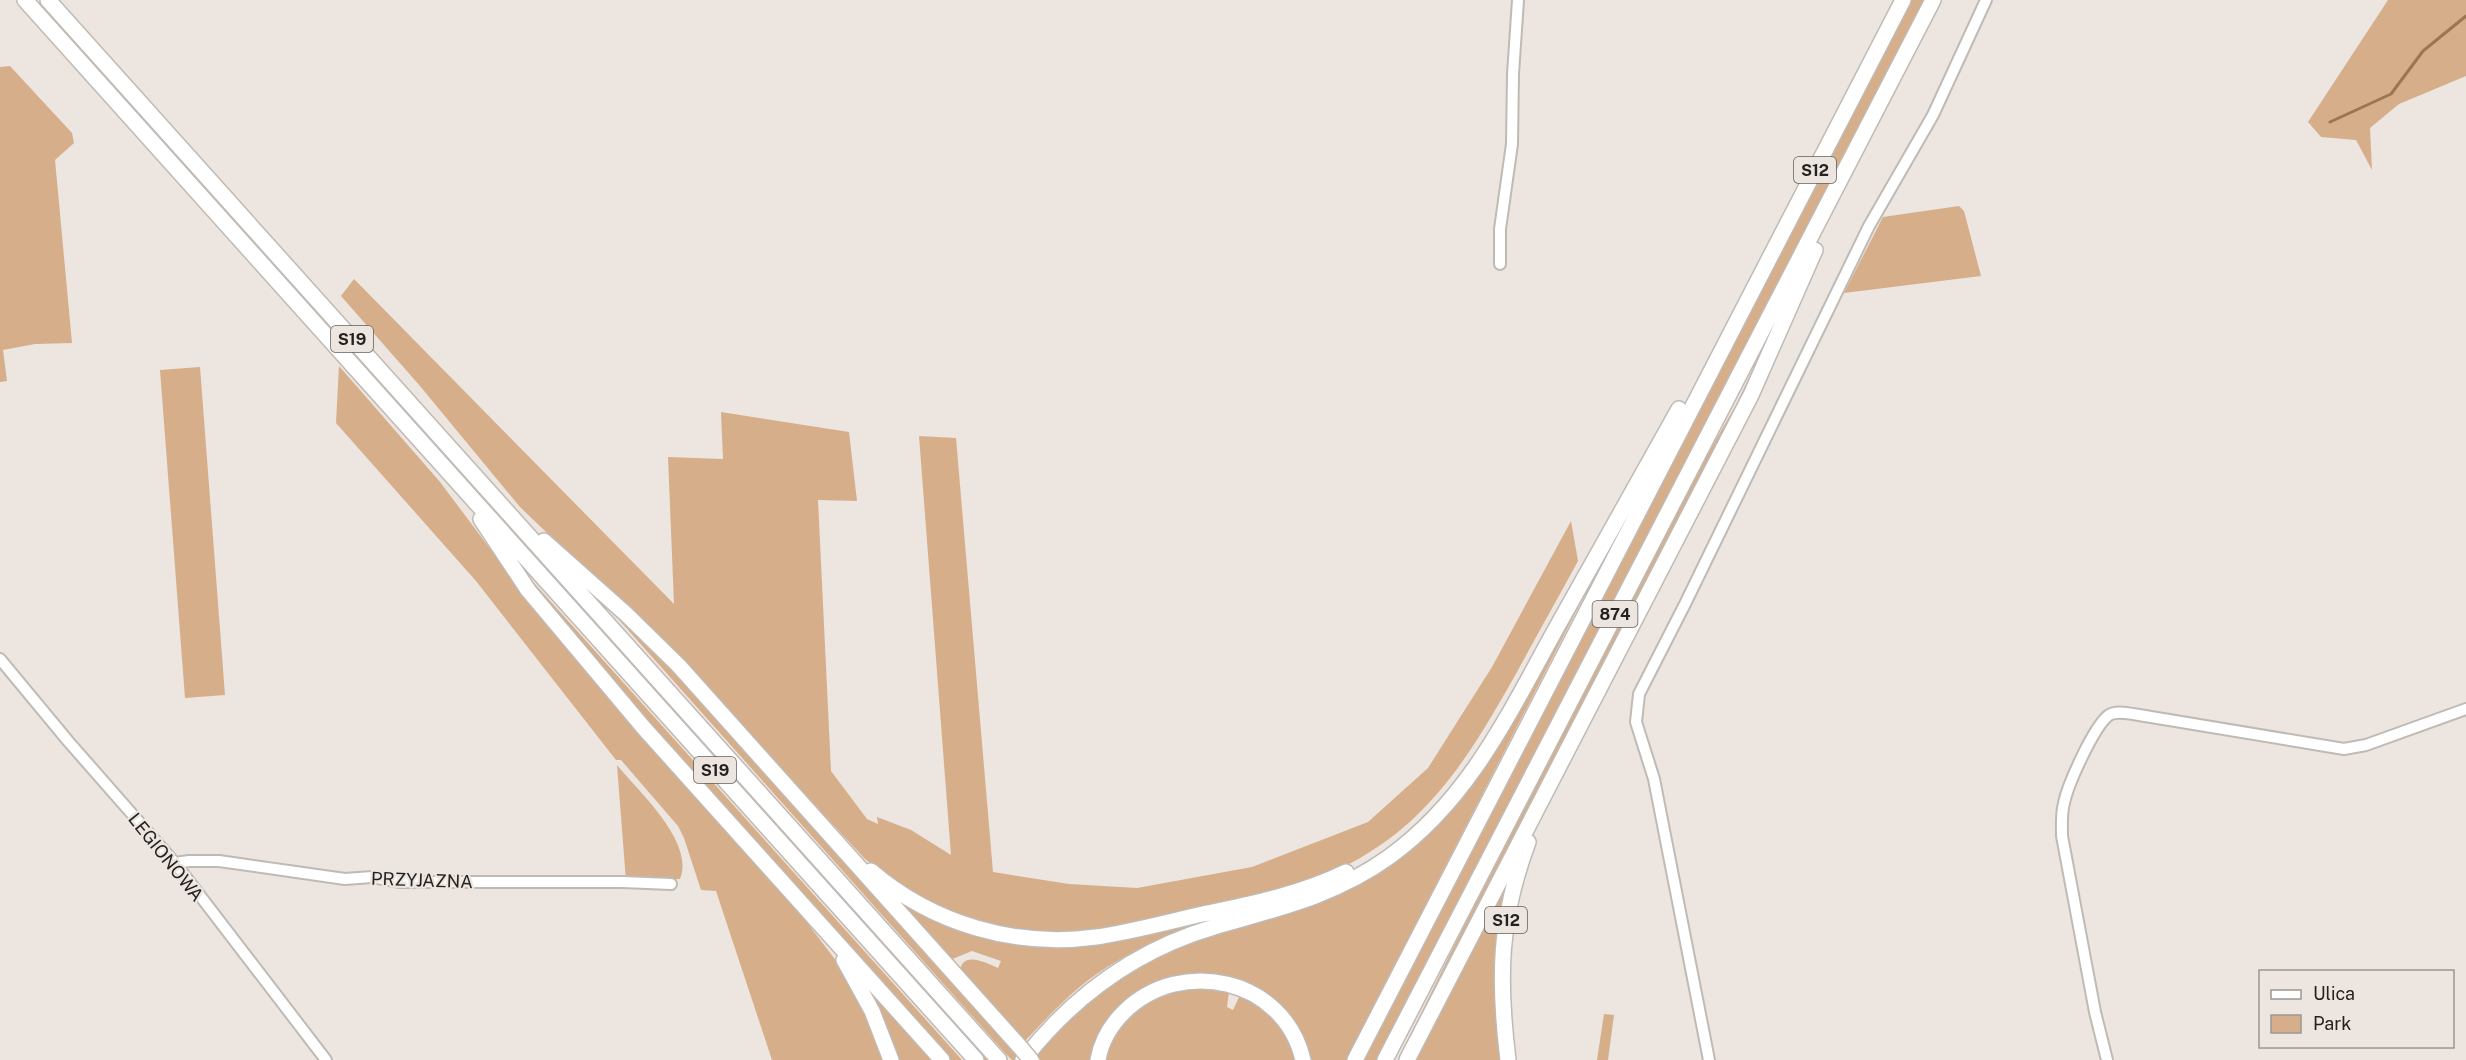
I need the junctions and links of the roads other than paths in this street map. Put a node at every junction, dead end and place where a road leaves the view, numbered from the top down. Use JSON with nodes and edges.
{"nodes":[{"id":1,"x":25,"y":0,"type":"edge"},
{"id":2,"x":48,"y":0,"type":"edge"},
{"id":3,"x":1518,"y":0,"type":"edge"},
{"id":4,"x":1903,"y":0,"type":"edge"},
{"id":5,"x":1933,"y":0,"type":"edge"},
{"id":6,"x":1986,"y":0,"type":"edge"},
{"id":7,"x":1847,"y":169,"type":"junction"},
{"id":8,"x":1500,"y":264,"type":"dead end"},
{"id":9,"x":1726,"y":340,"type":"junction"},
{"id":10,"x":455,"y":479,"type":"junction"},
{"id":11,"x":494,"y":497,"type":"junction"},
{"id":12,"x":0,"y":659,"type":"edge"},
{"id":13,"x":2466,"y":709,"type":"edge"},
{"id":14,"x":1549,"y":787,"type":"junction"},
{"id":15,"x":1422,"y":830,"type":"junction"},
{"id":16,"x":826,"y":832,"type":"junction"},
{"id":17,"x":175,"y":863,"type":"junction"},
{"id":18,"x":670,"y":884,"type":"dead end"},
{"id":19,"x":806,"y":910,"type":"junction"},
{"id":20,"x":1021,"y":1054,"type":"edge"},
{"id":21,"x":326,"y":1060,"type":"edge"},
{"id":22,"x":891,"y":1060,"type":"edge"},
{"id":23,"x":942,"y":1060,"type":"edge"},
{"id":24,"x":976,"y":1060,"type":"edge"},
{"id":25,"x":999,"y":1060,"type":"edge"},
{"id":26,"x":1031,"y":1060,"type":"edge"},
{"id":27,"x":1098,"y":1060,"type":"edge"},
{"id":28,"x":1303,"y":1060,"type":"edge"},
{"id":29,"x":1355,"y":1060,"type":"edge"},
{"id":30,"x":1385,"y":1060,"type":"edge"},
{"id":31,"x":1407,"y":1060,"type":"edge"},
{"id":32,"x":1508,"y":1060,"type":"edge"},
{"id":33,"x":1709,"y":1060,"type":"edge"},
{"id":34,"x":2107,"y":1060,"type":"edge"}],
"edges":[{"from":1,"to":10,"type":"highway","number":"S19"},
{"from":2,"to":11,"type":"highway","number":"S19"},
{"from":3,"to":8,"type":"street"},
{"from":4,"to":9,"type":"highway","number":"S12"},
{"from":5,"to":7,"type":"highway","number":"S12"},
{"from":6,"to":33,"type":"street"},
{"from":7,"to":14,"type":"highway","number":"S12"},
{"from":7,"to":30,"type":"highway","number":"874"},
{"from":9,"to":15,"type":"highway"},
{"from":9,"to":29,"type":"highway","number":"874"},
{"from":10,"to":19,"type":"highway"},
{"from":10,"to":24,"type":"highway","number":"S19"},
{"from":11,"to":16,"type":"highway"},
{"from":11,"to":25,"type":"highway","number":"S19"},
{"from":12,"to":17,"type":"street","name":"LEGIONOWA"},
{"from":13,"to":34,"type":"street"},
{"from":14,"to":31,"type":"highway"},
{"from":14,"to":32,"type":"highway","number":"S12"},
{"from":15,"to":16,"type":"highway"},
{"from":15,"to":20,"type":"highway"},
{"from":16,"to":20,"type":"highway"},
{"from":17,"to":18,"type":"street","name":"PRZYJAZNA"},
{"from":17,"to":21,"type":"street","name":"LEGIONOWA"},
{"from":19,"to":22,"type":"highway"},
{"from":19,"to":23,"type":"highway"},
{"from":20,"to":26,"type":"highway","bridge":true},
{"from":27,"to":28,"type":"highway"}]}
